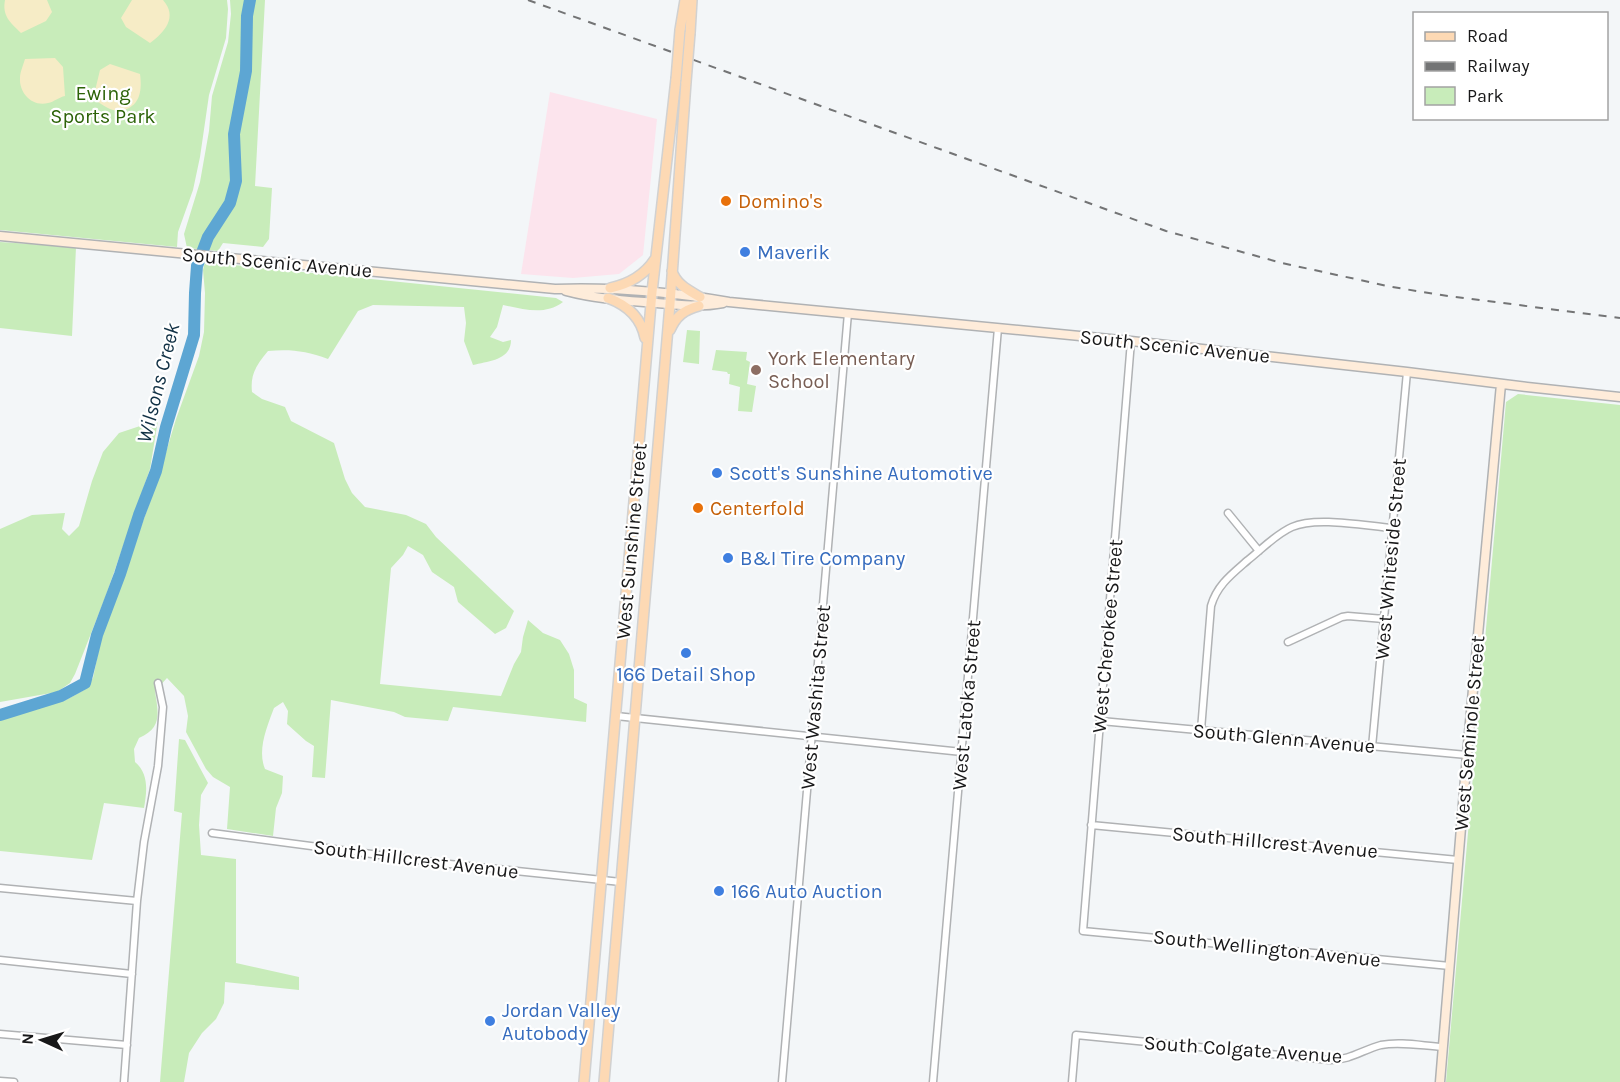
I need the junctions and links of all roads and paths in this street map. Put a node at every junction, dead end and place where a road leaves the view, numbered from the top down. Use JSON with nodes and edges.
{"nodes":[{"id":1,"x":685,"y":0,"type":"edge"},
{"id":2,"x":692,"y":0,"type":"edge"},
{"id":3,"x":681,"y":81,"type":"junction"},
{"id":4,"x":0,"y":237,"type":"edge"},
{"id":5,"x":656,"y":256,"type":"junction"},
{"id":6,"x":672,"y":266,"type":"junction"},
{"id":7,"x":610,"y":288,"type":"junction"},
{"id":8,"x":555,"y":289,"type":"junction"},
{"id":9,"x":652,"y":292,"type":"junction"},
{"id":10,"x":670,"y":293,"type":"junction"},
{"id":11,"x":608,"y":298,"type":"junction"},
{"id":12,"x":699,"y":301,"type":"junction"},
{"id":13,"x":651,"y":302,"type":"junction"},
{"id":14,"x":670,"y":304,"type":"junction"},
{"id":15,"x":848,"y":313,"type":"junction"},
{"id":16,"x":998,"y":327,"type":"junction"},
{"id":17,"x":667,"y":338,"type":"junction"},
{"id":18,"x":1131,"y":341,"type":"junction"},
{"id":19,"x":647,"y":348,"type":"junction"},
{"id":20,"x":1407,"y":372,"type":"junction"},
{"id":21,"x":1501,"y":384,"type":"junction"},
{"id":22,"x":1620,"y":397,"type":"edge"},
{"id":23,"x":1228,"y":513,"type":"dead end"},
{"id":24,"x":1392,"y":528,"type":"junction"},
{"id":25,"x":1259,"y":551,"type":"junction"},
{"id":26,"x":1384,"y":619,"type":"junction"},
{"id":27,"x":1288,"y":642,"type":"dead end"},
{"id":28,"x":159,"y":683,"type":"dead end"},
{"id":29,"x":616,"y":716,"type":"junction"},
{"id":30,"x":634,"y":718,"type":"junction"},
{"id":31,"x":1101,"y":721,"type":"junction"},
{"id":32,"x":1201,"y":730,"type":"junction"},
{"id":33,"x":813,"y":736,"type":"junction"},
{"id":34,"x":1372,"y":747,"type":"junction"},
{"id":35,"x":962,"y":752,"type":"junction"},
{"id":36,"x":1467,"y":755,"type":"junction"},
{"id":37,"x":1091,"y":825,"type":"junction"},
{"id":38,"x":212,"y":833,"type":"dead end"},
{"id":39,"x":1458,"y":860,"type":"junction"},
{"id":40,"x":602,"y":880,"type":"junction"},
{"id":41,"x":621,"y":882,"type":"junction"},
{"id":42,"x":0,"y":888,"type":"edge"},
{"id":43,"x":137,"y":901,"type":"junction"},
{"id":44,"x":1083,"y":931,"type":"joint"},
{"id":45,"x":0,"y":960,"type":"edge"},
{"id":46,"x":1450,"y":966,"type":"junction"},
{"id":47,"x":132,"y":974,"type":"junction"},
{"id":48,"x":0,"y":1034,"type":"edge"},
{"id":49,"x":127,"y":1046,"type":"junction"},
{"id":50,"x":1443,"y":1047,"type":"junction"},
{"id":51,"x":0,"y":1080,"type":"edge"},
{"id":52,"x":14,"y":1082,"type":"edge"},
{"id":53,"x":124,"y":1082,"type":"edge"},
{"id":54,"x":584,"y":1082,"type":"edge"},
{"id":55,"x":604,"y":1082,"type":"edge"},
{"id":56,"x":782,"y":1082,"type":"edge"},
{"id":57,"x":933,"y":1082,"type":"edge"},
{"id":58,"x":1072,"y":1082,"type":"edge"},
{"id":59,"x":1440,"y":1082,"type":"edge"}],
"edges":[{"from":1,"to":3,"type":"main road","name":"West Sunshine Street","bridge":true},
{"from":2,"to":3,"type":"main road","name":"West Sunshine Street","bridge":true},
{"from":3,"to":5,"type":"main road","name":"West Sunshine Street"},
{"from":3,"to":6,"type":"main road","name":"West Sunshine Street"},
{"from":4,"to":8,"type":"main road","name":"South Scenic Avenue"},
{"from":5,"to":7,"type":"main road"},
{"from":5,"to":9,"type":"main road","name":"West Sunshine Street"},
{"from":6,"to":10,"type":"main road","name":"West Sunshine Street"},
{"from":6,"to":12,"type":"main road"},
{"from":7,"to":8,"type":"main road","name":"South Scenic Avenue"},
{"from":7,"to":9,"type":"main road","name":"South Scenic Avenue"},
{"from":8,"to":11,"type":"main road","name":"South Scenic Avenue"},
{"from":9,"to":10,"type":"main road","name":"South Scenic Avenue"},
{"from":9,"to":13,"type":"main road","name":"West Sunshine Street"},
{"from":10,"to":12,"type":"main road","name":"South Scenic Avenue"},
{"from":10,"to":14,"type":"main road","name":"West Sunshine Street"},
{"from":11,"to":13,"type":"main road","name":"South Scenic Avenue"},
{"from":11,"to":19,"type":"main road"},
{"from":12,"to":14,"type":"main road","name":"South Scenic Avenue"},
{"from":12,"to":15,"type":"main road","name":"South Scenic Avenue"},
{"from":12,"to":17,"type":"main road"},
{"from":13,"to":14,"type":"main road","name":"South Scenic Avenue"},
{"from":13,"to":19,"type":"main road","name":"West Sunshine Street"},
{"from":14,"to":17,"type":"main road","name":"West Sunshine Street"},
{"from":15,"to":16,"type":"main road","name":"South Scenic Avenue"},
{"from":15,"to":33,"type":"street","name":"West Washita Street"},
{"from":16,"to":18,"type":"main road","name":"South Scenic Avenue"},
{"from":16,"to":35,"type":"street","name":"West Latoka Street"},
{"from":17,"to":30,"type":"main road","name":"West Sunshine Street"},
{"from":18,"to":20,"type":"main road","name":"South Scenic Avenue"},
{"from":18,"to":31,"type":"street","name":"West Cherokee Street"},
{"from":19,"to":29,"type":"main road","name":"West Sunshine Street"},
{"from":20,"to":21,"type":"main road","name":"South Scenic Avenue"},
{"from":20,"to":24,"type":"street","name":"West Whiteside Street"},
{"from":21,"to":22,"type":"main road","name":"South Scenic Avenue"},
{"from":21,"to":36,"type":"main road","name":"West Seminole Street"},
{"from":23,"to":25,"type":"street"},
{"from":24,"to":25,"type":"street"},
{"from":24,"to":26,"type":"street","name":"West Whiteside Street"},
{"from":25,"to":32,"type":"street"},
{"from":26,"to":27,"type":"street"},
{"from":26,"to":34,"type":"street","name":"West Whiteside Street"},
{"from":28,"to":43,"type":"street"},
{"from":29,"to":30,"type":"street"},
{"from":29,"to":40,"type":"main road","name":"West Sunshine Street"},
{"from":30,"to":33,"type":"street"},
{"from":30,"to":41,"type":"main road","name":"West Sunshine Street"},
{"from":31,"to":32,"type":"street","name":"South Glenn Avenue"},
{"from":31,"to":37,"type":"street","name":"West Cherokee Street"},
{"from":32,"to":34,"type":"street","name":"South Glenn Avenue"},
{"from":33,"to":35,"type":"street"},
{"from":33,"to":56,"type":"street","name":"West Washita Street"},
{"from":34,"to":36,"type":"street","name":"South Glenn Avenue"},
{"from":35,"to":57,"type":"street","name":"West Latoka Street"},
{"from":36,"to":39,"type":"main road","name":"West Seminole Street"},
{"from":37,"to":39,"type":"street","name":"South Hillcrest Avenue"},
{"from":37,"to":44,"type":"street","name":"West Cherokee Street"},
{"from":38,"to":40,"type":"street","name":"South Hillcrest Avenue"},
{"from":39,"to":46,"type":"main road","name":"West Seminole Street"},
{"from":40,"to":41,"type":"street","name":"South Hillcrest Avenue"},
{"from":40,"to":54,"type":"main road","name":"West Sunshine Street"},
{"from":41,"to":55,"type":"main road","name":"West Sunshine Street"},
{"from":42,"to":43,"type":"street"},
{"from":43,"to":47,"type":"street"},
{"from":44,"to":46,"type":"street","name":"South Wellington Avenue"},
{"from":45,"to":47,"type":"street"},
{"from":46,"to":50,"type":"main road","name":"West Seminole Street"},
{"from":47,"to":49,"type":"street"},
{"from":48,"to":49,"type":"street"},
{"from":49,"to":53,"type":"street"},
{"from":50,"to":58,"type":"street","name":"South Colgate Avenue"},
{"from":50,"to":59,"type":"main road","name":"West Seminole Street"},
{"from":51,"to":52,"type":"street"}]}
